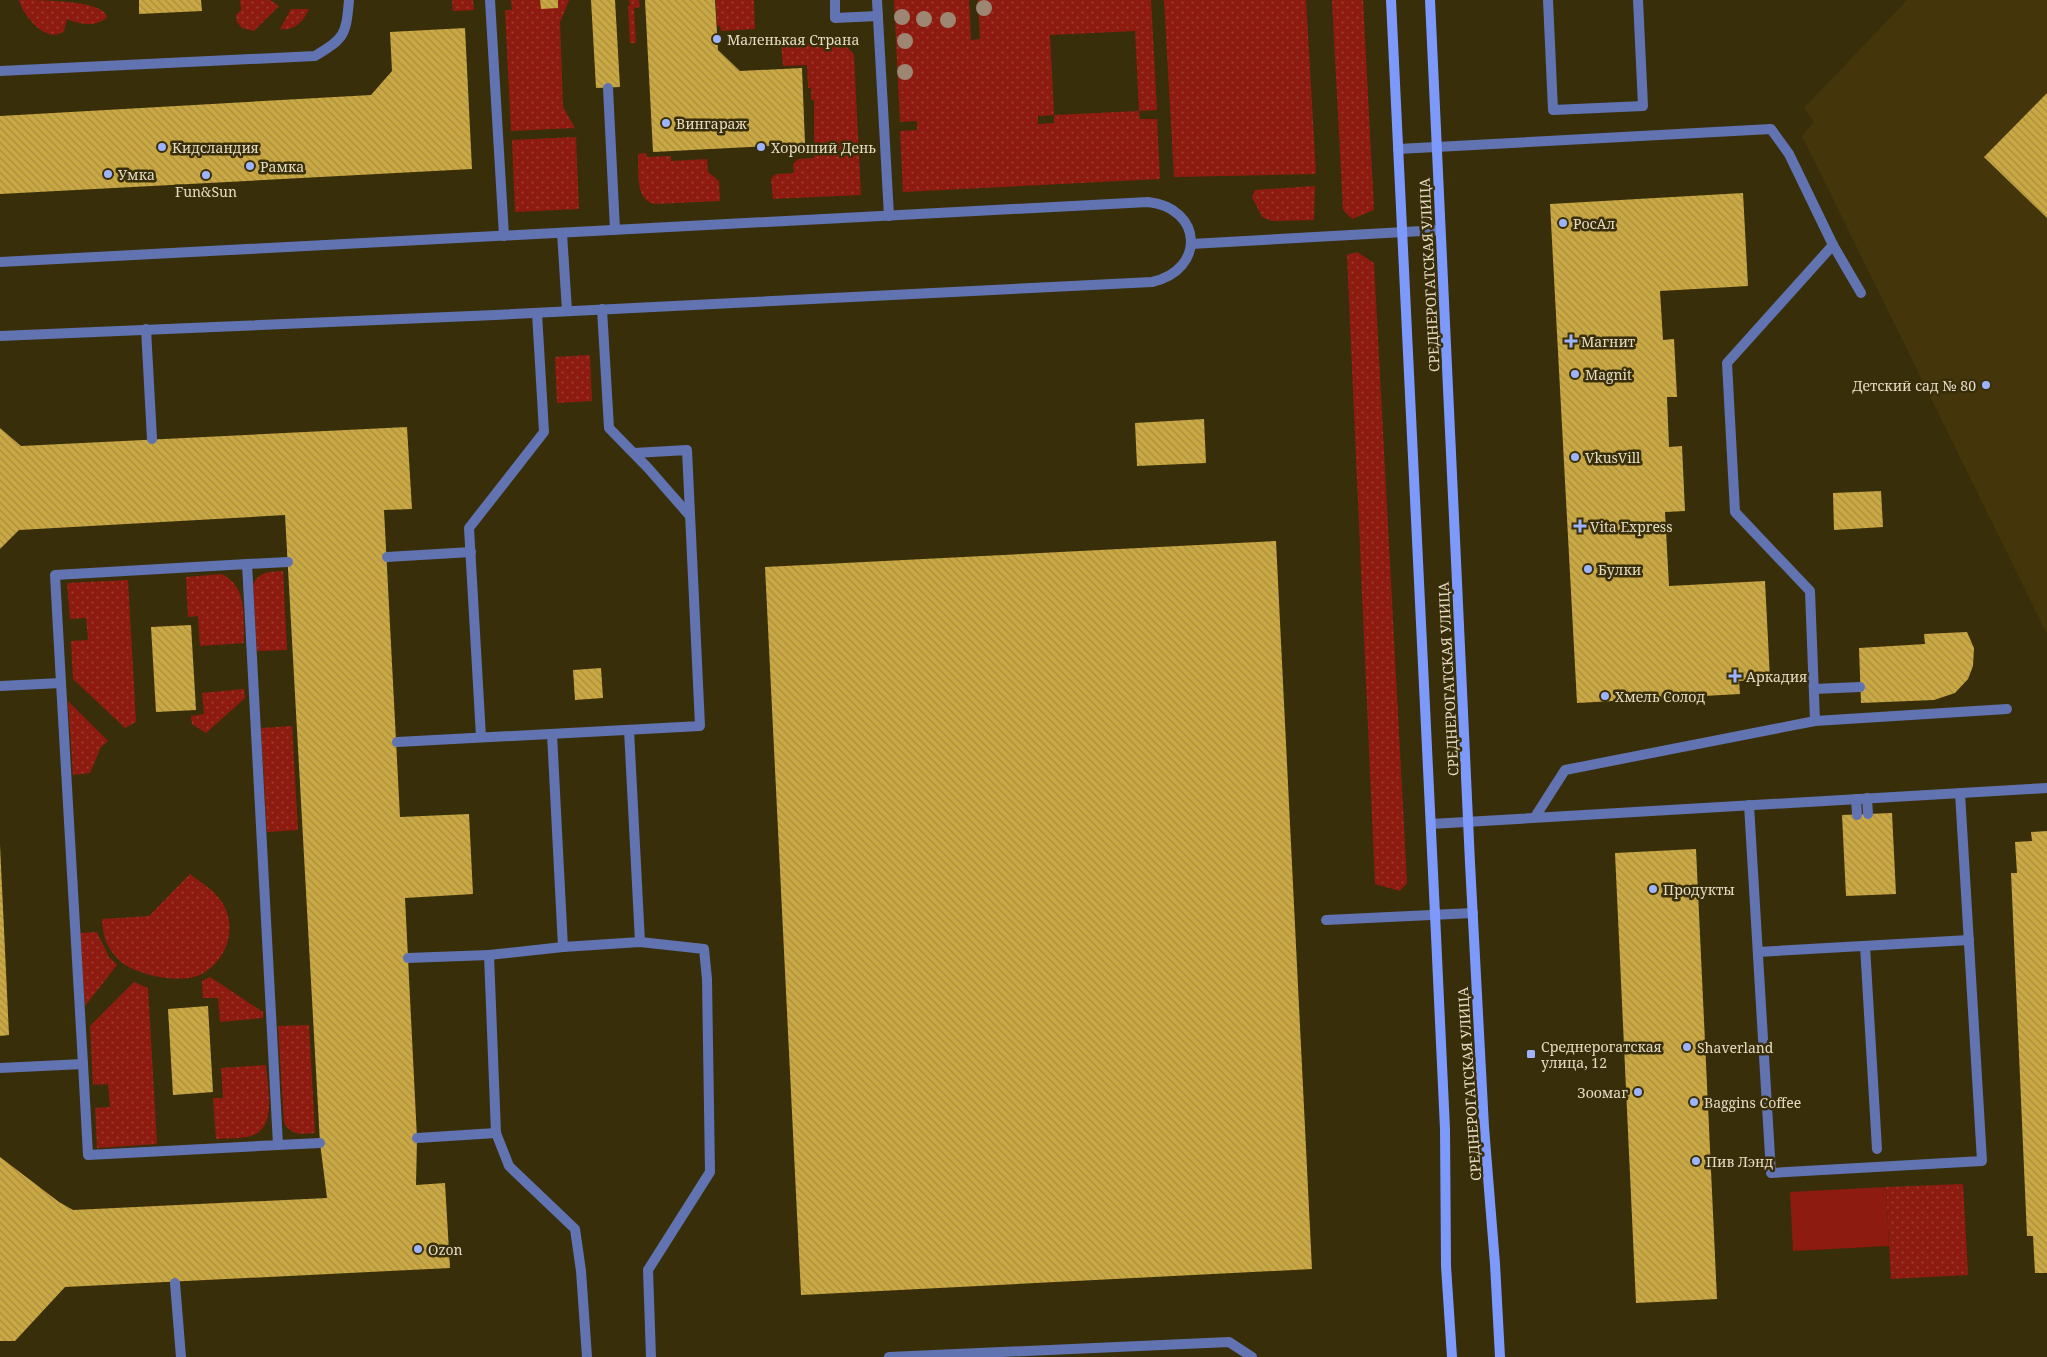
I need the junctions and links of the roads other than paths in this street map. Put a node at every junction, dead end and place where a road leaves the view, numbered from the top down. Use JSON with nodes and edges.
{"nodes":[{"id":1,"x":349,"y":0,"type":"edge"},
{"id":2,"x":490,"y":0,"type":"edge"},
{"id":3,"x":834,"y":0,"type":"edge"},
{"id":4,"x":877,"y":0,"type":"edge"},
{"id":5,"x":1391,"y":0,"type":"edge"},
{"id":6,"x":1430,"y":0,"type":"edge"},
{"id":7,"x":1548,"y":0,"type":"edge"},
{"id":8,"x":1638,"y":0,"type":"edge"},
{"id":9,"x":878,"y":16,"type":"junction"},
{"id":10,"x":0,"y":71,"type":"edge"},
{"id":11,"x":608,"y":88,"type":"dead end"},
{"id":12,"x":1436,"y":147,"type":"junction"},
{"id":13,"x":1398,"y":149,"type":"junction"},
{"id":14,"x":889,"y":216,"type":"junction"},
{"id":15,"x":615,"y":230,"type":"junction"},
{"id":16,"x":1440,"y":230,"type":"junction"},
{"id":17,"x":1402,"y":232,"type":"junction"},
{"id":18,"x":562,"y":233,"type":"junction"},
{"id":19,"x":504,"y":236,"type":"junction"},
{"id":20,"x":1191,"y":244,"type":"junction"},
{"id":21,"x":1833,"y":245,"type":"junction"},
{"id":22,"x":0,"y":262,"type":"edge"},
{"id":23,"x":1861,"y":293,"type":"dead end"},
{"id":24,"x":602,"y":309,"type":"junction"},
{"id":25,"x":567,"y":311,"type":"junction"},
{"id":26,"x":537,"y":313,"type":"junction"},
{"id":27,"x":146,"y":329,"type":"junction"},
{"id":28,"x":0,"y":336,"type":"edge"},
{"id":29,"x":152,"y":439,"type":"dead end"},
{"id":30,"x":634,"y":453,"type":"junction"},
{"id":31,"x":690,"y":516,"type":"junction"},
{"id":32,"x":471,"y":552,"type":"junction"},
{"id":33,"x":387,"y":556,"type":"dead end"},
{"id":34,"x":288,"y":562,"type":"dead end"},
{"id":35,"x":247,"y":564,"type":"junction"},
{"id":36,"x":61,"y":683,"type":"junction"},
{"id":37,"x":0,"y":686,"type":"edge"},
{"id":38,"x":1860,"y":687,"type":"dead end"},
{"id":39,"x":1814,"y":689,"type":"junction"},
{"id":40,"x":2007,"y":709,"type":"dead end"},
{"id":41,"x":1815,"y":721,"type":"junction"},
{"id":42,"x":629,"y":730,"type":"junction"},
{"id":43,"x":552,"y":734,"type":"junction"},
{"id":44,"x":481,"y":737,"type":"junction"},
{"id":45,"x":397,"y":742,"type":"dead end"},
{"id":46,"x":2047,"y":788,"type":"edge"},
{"id":47,"x":1960,"y":793,"type":"junction"},
{"id":48,"x":1867,"y":798,"type":"junction"},
{"id":49,"x":1856,"y":800,"type":"junction"},
{"id":50,"x":1749,"y":805,"type":"junction"},
{"id":51,"x":1868,"y":814,"type":"dead end"},
{"id":52,"x":1857,"y":815,"type":"dead end"},
{"id":53,"x":1535,"y":818,"type":"junction"},
{"id":54,"x":1468,"y":822,"type":"junction"},
{"id":55,"x":1431,"y":824,"type":"junction"},
{"id":56,"x":1472,"y":913,"type":"junction"},
{"id":57,"x":1435,"y":914,"type":"junction"},
{"id":58,"x":1326,"y":920,"type":"dead end"},
{"id":59,"x":1969,"y":940,"type":"junction"},
{"id":60,"x":640,"y":942,"type":"junction"},
{"id":61,"x":1865,"y":946,"type":"junction"},
{"id":62,"x":563,"y":947,"type":"junction"},
{"id":63,"x":1758,"y":952,"type":"junction"},
{"id":64,"x":488,"y":955,"type":"junction"},
{"id":65,"x":408,"y":958,"type":"dead end"},
{"id":66,"x":83,"y":1064,"type":"junction"},
{"id":67,"x":0,"y":1068,"type":"edge"},
{"id":68,"x":496,"y":1133,"type":"junction"},
{"id":69,"x":417,"y":1138,"type":"dead end"},
{"id":70,"x":320,"y":1143,"type":"dead end"},
{"id":71,"x":278,"y":1145,"type":"junction"},
{"id":72,"x":1877,"y":1149,"type":"dead end"},
{"id":73,"x":175,"y":1283,"type":"dead end"},
{"id":74,"x":181,"y":1357,"type":"edge"},
{"id":75,"x":588,"y":1357,"type":"edge"},
{"id":76,"x":651,"y":1357,"type":"edge"},
{"id":77,"x":889,"y":1357,"type":"edge"},
{"id":78,"x":1252,"y":1357,"type":"edge"},
{"id":79,"x":1452,"y":1357,"type":"edge"},
{"id":80,"x":1500,"y":1357,"type":"edge"}],
"edges":[{"from":1,"to":10,"type":"lane"},
{"from":2,"to":19,"type":"lane"},
{"from":3,"to":9,"type":"lane"},
{"from":4,"to":9,"type":"lane"},
{"from":5,"to":13,"type":"street","name":"СРЕДНЕРОГАТСКАЯ УЛИЦА"},
{"from":6,"to":12,"type":"street","name":"СРЕДНЕРОГАТСКАЯ УЛИЦА"},
{"from":7,"to":8,"type":"lane"},
{"from":9,"to":14,"type":"lane"},
{"from":11,"to":15,"type":"lane"},
{"from":12,"to":13,"type":"lane"},
{"from":12,"to":16,"type":"street","name":"СРЕДНЕРОГАТСКАЯ УЛИЦА"},
{"from":12,"to":21,"type":"lane"},
{"from":13,"to":17,"type":"street","name":"СРЕДНЕРОГАТСКАЯ УЛИЦА"},
{"from":14,"to":15,"type":"lane"},
{"from":14,"to":20,"type":"lane"},
{"from":15,"to":18,"type":"lane"},
{"from":16,"to":17,"type":"lane"},
{"from":16,"to":54,"type":"street","name":"СРЕДНЕРОГАТСКАЯ УЛИЦА"},
{"from":17,"to":20,"type":"lane"},
{"from":17,"to":55,"type":"street","name":"СРЕДНЕРОГАТСКАЯ УЛИЦА"},
{"from":18,"to":19,"type":"lane"},
{"from":18,"to":25,"type":"lane"},
{"from":19,"to":22,"type":"lane"},
{"from":20,"to":24,"type":"lane"},
{"from":21,"to":23,"type":"lane"},
{"from":21,"to":39,"type":"lane"},
{"from":24,"to":25,"type":"lane"},
{"from":24,"to":30,"type":"lane"},
{"from":25,"to":26,"type":"lane"},
{"from":26,"to":27,"type":"lane"},
{"from":26,"to":32,"type":"lane"},
{"from":27,"to":28,"type":"lane"},
{"from":27,"to":29,"type":"lane"},
{"from":30,"to":31,"type":"lane"},
{"from":30,"to":31,"type":"lane"},
{"from":31,"to":42,"type":"lane"},
{"from":32,"to":33,"type":"lane"},
{"from":32,"to":44,"type":"lane"},
{"from":34,"to":35,"type":"lane"},
{"from":35,"to":36,"type":"lane"},
{"from":35,"to":71,"type":"lane"},
{"from":36,"to":37,"type":"lane"},
{"from":36,"to":66,"type":"lane"},
{"from":38,"to":39,"type":"lane"},
{"from":39,"to":41,"type":"lane"},
{"from":40,"to":41,"type":"lane"},
{"from":41,"to":53,"type":"lane"},
{"from":42,"to":43,"type":"lane"},
{"from":42,"to":60,"type":"lane"},
{"from":43,"to":44,"type":"lane"},
{"from":43,"to":62,"type":"lane"},
{"from":44,"to":45,"type":"lane"},
{"from":46,"to":47,"type":"lane"},
{"from":47,"to":48,"type":"lane"},
{"from":47,"to":59,"type":"lane"},
{"from":48,"to":49,"type":"lane"},
{"from":48,"to":51,"type":"lane"},
{"from":49,"to":50,"type":"lane"},
{"from":49,"to":52,"type":"lane"},
{"from":50,"to":53,"type":"lane"},
{"from":50,"to":63,"type":"lane"},
{"from":53,"to":54,"type":"lane"},
{"from":54,"to":55,"type":"lane"},
{"from":54,"to":56,"type":"street","name":"СРЕДНЕРОГАТСКАЯ УЛИЦА"},
{"from":55,"to":57,"type":"street","name":"СРЕДНЕРОГАТСКАЯ УЛИЦА"},
{"from":56,"to":57,"type":"lane"},
{"from":56,"to":80,"type":"street","name":"СРЕДНЕРОГАТСКАЯ УЛИЦА"},
{"from":57,"to":58,"type":"lane"},
{"from":57,"to":79,"type":"street","name":"СРЕДНЕРОГАТСКАЯ УЛИЦА"},
{"from":59,"to":61,"type":"lane"},
{"from":59,"to":63,"type":"lane"},
{"from":60,"to":62,"type":"lane"},
{"from":60,"to":76,"type":"lane"},
{"from":61,"to":63,"type":"lane"},
{"from":61,"to":72,"type":"lane"},
{"from":62,"to":64,"type":"lane"},
{"from":64,"to":65,"type":"lane"},
{"from":64,"to":68,"type":"lane"},
{"from":66,"to":67,"type":"lane"},
{"from":66,"to":71,"type":"lane"},
{"from":68,"to":69,"type":"lane"},
{"from":68,"to":75,"type":"lane"},
{"from":70,"to":71,"type":"lane"},
{"from":73,"to":74,"type":"lane"},
{"from":77,"to":78,"type":"lane"}]}
